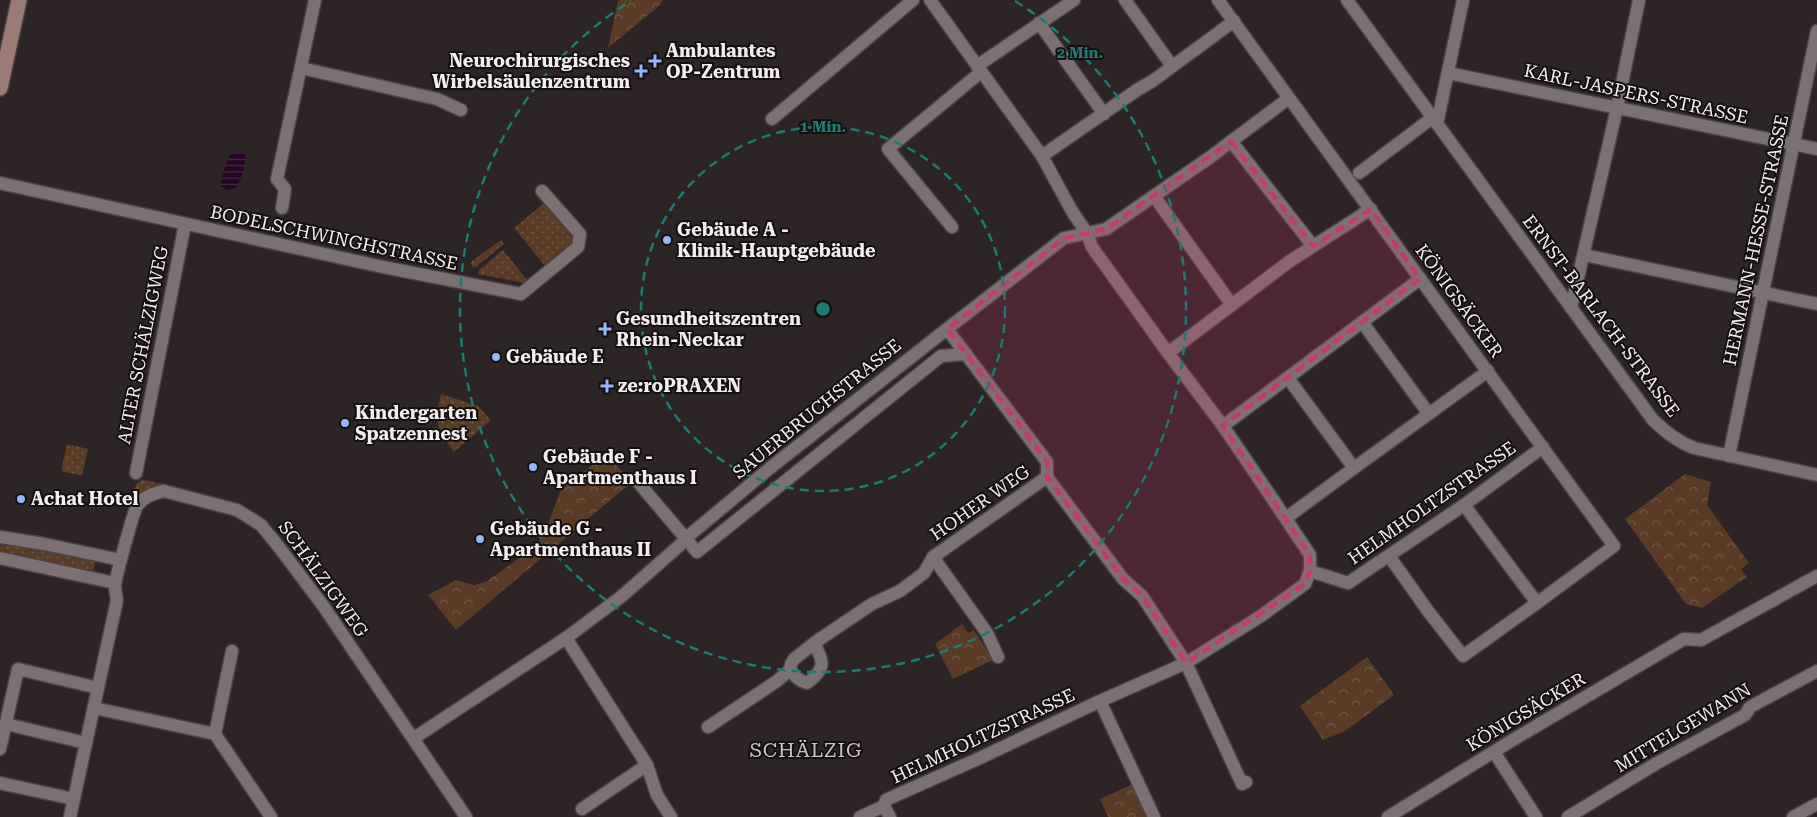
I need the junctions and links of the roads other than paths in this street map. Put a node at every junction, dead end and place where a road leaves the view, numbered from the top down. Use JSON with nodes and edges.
{"nodes":[{"id":1,"x":19,"y":0,"type":"edge"},
{"id":2,"x":314,"y":0,"type":"edge"},
{"id":3,"x":913,"y":0,"type":"edge"},
{"id":4,"x":930,"y":0,"type":"edge"},
{"id":5,"x":1074,"y":0,"type":"edge"},
{"id":6,"x":1124,"y":0,"type":"edge"},
{"id":7,"x":1218,"y":0,"type":"edge"},
{"id":8,"x":1347,"y":0,"type":"edge"},
{"id":9,"x":1463,"y":0,"type":"edge"},
{"id":10,"x":1639,"y":0,"type":"edge"},
{"id":11,"x":1234,"y":21,"type":"junction"},
{"id":12,"x":1039,"y":23,"type":"junction"},
{"id":13,"x":1817,"y":32,"type":"edge"},
{"id":14,"x":1172,"y":66,"type":"junction"},
{"id":15,"x":300,"y":68,"type":"junction"},
{"id":16,"x":979,"y":69,"type":"junction"},
{"id":17,"x":1448,"y":73,"type":"junction"},
{"id":18,"x":0,"y":88,"type":"edge"},
{"id":19,"x":1289,"y":98,"type":"junction"},
{"id":20,"x":1617,"y":108,"type":"junction"},
{"id":21,"x":461,"y":110,"type":"dead end"},
{"id":22,"x":1104,"y":114,"type":"junction"},
{"id":23,"x":772,"y":119,"type":"dead end"},
{"id":24,"x":1435,"y":121,"type":"junction"},
{"id":25,"x":1232,"y":142,"type":"junction"},
{"id":26,"x":1794,"y":144,"type":"junction"},
{"id":27,"x":1817,"y":149,"type":"edge"},
{"id":28,"x":1042,"y":156,"type":"junction"},
{"id":29,"x":1359,"y":173,"type":"dead end"},
{"id":30,"x":0,"y":183,"type":"edge"},
{"id":31,"x":542,"y":191,"type":"dead end"},
{"id":32,"x":1154,"y":196,"type":"junction"},
{"id":33,"x":282,"y":208,"type":"dead end"},
{"id":34,"x":1370,"y":208,"type":"junction"},
{"id":35,"x":185,"y":224,"type":"junction"},
{"id":36,"x":952,"y":227,"type":"dead end"},
{"id":37,"x":1087,"y":233,"type":"junction"},
{"id":38,"x":1313,"y":246,"type":"junction"},
{"id":39,"x":1584,"y":255,"type":"junction"},
{"id":40,"x":1420,"y":279,"type":"junction"},
{"id":41,"x":1762,"y":292,"type":"junction"},
{"id":42,"x":1817,"y":304,"type":"edge"},
{"id":43,"x":1232,"y":305,"type":"junction"},
{"id":44,"x":1572,"y":308,"type":"junction"},
{"id":45,"x":1362,"y":322,"type":"junction"},
{"id":46,"x":947,"y":328,"type":"junction"},
{"id":47,"x":966,"y":354,"type":"junction"},
{"id":48,"x":1168,"y":354,"type":"junction"},
{"id":49,"x":1488,"y":371,"type":"junction"},
{"id":50,"x":1288,"y":378,"type":"junction"},
{"id":51,"x":1428,"y":414,"type":"junction"},
{"id":52,"x":1223,"y":426,"type":"junction"},
{"id":53,"x":1543,"y":447,"type":"junction"},
{"id":54,"x":1729,"y":456,"type":"junction"},
{"id":55,"x":1354,"y":468,"type":"junction"},
{"id":56,"x":136,"y":473,"type":"dead end"},
{"id":57,"x":1817,"y":475,"type":"edge"},
{"id":58,"x":1046,"y":477,"type":"junction"},
{"id":59,"x":638,"y":482,"type":"dead end"},
{"id":60,"x":1464,"y":505,"type":"junction"},
{"id":61,"x":1286,"y":518,"type":"junction"},
{"id":62,"x":0,"y":537,"type":"edge"},
{"id":63,"x":686,"y":538,"type":"junction"},
{"id":64,"x":1390,"y":556,"type":"junction"},
{"id":65,"x":933,"y":557,"type":"junction"},
{"id":66,"x":0,"y":558,"type":"edge"},
{"id":67,"x":121,"y":560,"type":"junction"},
{"id":68,"x":1310,"y":571,"type":"junction"},
{"id":69,"x":1817,"y":576,"type":"edge"},
{"id":70,"x":115,"y":583,"type":"junction"},
{"id":71,"x":1537,"y":603,"type":"junction"},
{"id":72,"x":566,"y":638,"type":"junction"},
{"id":73,"x":814,"y":644,"type":"junction"},
{"id":74,"x":232,"y":651,"type":"dead end"},
{"id":75,"x":998,"y":657,"type":"dead end"},
{"id":76,"x":1186,"y":663,"type":"junction"},
{"id":77,"x":790,"y":670,"type":"junction"},
{"id":78,"x":1817,"y":671,"type":"edge"},
{"id":79,"x":98,"y":688,"type":"junction"},
{"id":80,"x":1100,"y":701,"type":"junction"},
{"id":81,"x":94,"y":708,"type":"junction"},
{"id":82,"x":6,"y":724,"type":"junction"},
{"id":83,"x":708,"y":727,"type":"dead end"},
{"id":84,"x":215,"y":734,"type":"junction"},
{"id":85,"x":414,"y":738,"type":"junction"},
{"id":86,"x":86,"y":743,"type":"junction"},
{"id":87,"x":0,"y":749,"type":"edge"},
{"id":88,"x":1494,"y":752,"type":"junction"},
{"id":89,"x":647,"y":765,"type":"junction"},
{"id":90,"x":1246,"y":782,"type":"dead end"},
{"id":91,"x":0,"y":783,"type":"edge"},
{"id":92,"x":74,"y":799,"type":"junction"},
{"id":93,"x":1817,"y":804,"type":"edge"},
{"id":94,"x":582,"y":809,"type":"dead end"},
{"id":95,"x":887,"y":811,"type":"edge"},
{"id":96,"x":70,"y":817,"type":"edge"},
{"id":97,"x":271,"y":817,"type":"edge"},
{"id":98,"x":466,"y":817,"type":"edge"},
{"id":99,"x":671,"y":817,"type":"edge"},
{"id":100,"x":860,"y":817,"type":"edge"},
{"id":101,"x":1154,"y":817,"type":"edge"},
{"id":102,"x":1388,"y":817,"type":"edge"},
{"id":103,"x":1536,"y":817,"type":"edge"},
{"id":104,"x":1568,"y":817,"type":"edge"},
{"id":105,"x":1793,"y":817,"type":"edge"}],
"edges":[{"from":1,"to":18,"type":"main road"},
{"from":2,"to":15,"type":"street"},
{"from":3,"to":23,"type":"street"},
{"from":4,"to":16,"type":"street"},
{"from":5,"to":12,"type":"street"},
{"from":6,"to":14,"type":"street"},
{"from":7,"to":11,"type":"street","name":"KÖNIGSÄCKER"},
{"from":8,"to":24,"type":"street","name":"ERNST-BARLACH-STRASSE"},
{"from":9,"to":17,"type":"street"},
{"from":10,"to":20,"type":"street"},
{"from":11,"to":14,"type":"street"},
{"from":11,"to":19,"type":"street","name":"KÖNIGSÄCKER"},
{"from":12,"to":16,"type":"street"},
{"from":12,"to":22,"type":"street"},
{"from":13,"to":26,"type":"street","name":"HERMANN-HESSE-STRASSE"},
{"from":14,"to":22,"type":"street"},
{"from":15,"to":21,"type":"street"},
{"from":15,"to":33,"type":"street","name":"BODELSCHWINGHSTRASSE"},
{"from":16,"to":28,"type":"street"},
{"from":16,"to":36,"type":"street"},
{"from":17,"to":20,"type":"street","name":"KARL-JASPERS-STRASSE"},
{"from":17,"to":24,"type":"street"},
{"from":19,"to":25,"type":"street"},
{"from":19,"to":34,"type":"street","name":"KÖNIGSÄCKER"},
{"from":20,"to":26,"type":"street","name":"KARL-JASPERS-STRASSE"},
{"from":20,"to":39,"type":"street"},
{"from":22,"to":28,"type":"street"},
{"from":24,"to":29,"type":"street"},
{"from":24,"to":44,"type":"street","name":"ERNST-BARLACH-STRASSE"},
{"from":25,"to":32,"type":"street"},
{"from":25,"to":38,"type":"street"},
{"from":26,"to":27,"type":"street","name":"KARL-JASPERS-STRASSE"},
{"from":26,"to":41,"type":"street","name":"HERMANN-HESSE-STRASSE"},
{"from":28,"to":37,"type":"street"},
{"from":30,"to":35,"type":"street","name":"BODELSCHWINGHSTRASSE"},
{"from":31,"to":35,"type":"street","name":"BODELSCHWINGHSTRASSE"},
{"from":32,"to":37,"type":"street"},
{"from":32,"to":43,"type":"street"},
{"from":34,"to":38,"type":"street"},
{"from":34,"to":40,"type":"street","name":"KÖNIGSÄCKER"},
{"from":35,"to":56,"type":"street","name":"ALTER SCHÄLZIGWEG"},
{"from":37,"to":46,"type":"street"},
{"from":37,"to":48,"type":"street"},
{"from":38,"to":43,"type":"street"},
{"from":39,"to":41,"type":"street"},
{"from":39,"to":44,"type":"street"},
{"from":40,"to":45,"type":"street"},
{"from":40,"to":49,"type":"street","name":"KÖNIGSÄCKER"},
{"from":41,"to":42,"type":"street"},
{"from":41,"to":54,"type":"street","name":"HERMANN-HESSE-STRASSE"},
{"from":43,"to":48,"type":"street"},
{"from":44,"to":54,"type":"street","name":"ERNST-BARLACH-STRASSE"},
{"from":45,"to":50,"type":"street"},
{"from":45,"to":51,"type":"street"},
{"from":46,"to":47,"type":"street"},
{"from":46,"to":63,"type":"street","name":"SAUERBRUCHSTRASSE"},
{"from":47,"to":58,"type":"street"},
{"from":47,"to":63,"type":"street","name":"SAUERBRUCHSTRASSE"},
{"from":48,"to":52,"type":"street"},
{"from":49,"to":51,"type":"street"},
{"from":49,"to":53,"type":"street","name":"KÖNIGSÄCKER"},
{"from":50,"to":52,"type":"street"},
{"from":50,"to":55,"type":"street"},
{"from":51,"to":55,"type":"street"},
{"from":52,"to":61,"type":"street"},
{"from":53,"to":60,"type":"street","name":"HELMHOLTZSTRASSE"},
{"from":53,"to":71,"type":"street","name":"KÖNIGSÄCKER"},
{"from":54,"to":57,"type":"street","name":"ERNST-BARLACH-STRASSE"},
{"from":55,"to":61,"type":"street"},
{"from":58,"to":65,"type":"street","name":"HOHER WEG"},
{"from":58,"to":76,"type":"street"},
{"from":59,"to":63,"type":"street","name":"SAUERBRUCHSTRASSE"},
{"from":60,"to":64,"type":"street","name":"HELMHOLTZSTRASSE"},
{"from":60,"to":71,"type":"street"},
{"from":61,"to":68,"type":"street"},
{"from":62,"to":67,"type":"street"},
{"from":63,"to":72,"type":"street","name":"SAUERBRUCHSTRASSE"},
{"from":64,"to":68,"type":"street","name":"HELMHOLTZSTRASSE"},
{"from":64,"to":71,"type":"street","name":"KÖNIGSÄCKER"},
{"from":65,"to":73,"type":"street","name":"HOHER WEG"},
{"from":65,"to":75,"type":"street","name":"HOHER WEG"},
{"from":66,"to":70,"type":"street"},
{"from":67,"to":70,"type":"street","name":"SCHÄLZIGWEG"},
{"from":67,"to":85,"type":"street","name":"SCHÄLZIGWEG"},
{"from":68,"to":76,"type":"street","name":"HELMHOLTZSTRASSE"},
{"from":69,"to":88,"type":"street","name":"KÖNIGSÄCKER"},
{"from":70,"to":79,"type":"street","name":"SCHÄLZIGWEG"},
{"from":72,"to":85,"type":"street"},
{"from":72,"to":89,"type":"street"},
{"from":73,"to":77,"type":"street","name":"HOHER WEG"},
{"from":73,"to":77,"type":"street"},
{"from":74,"to":84,"type":"street"},
{"from":76,"to":80,"type":"street","name":"HELMHOLTZSTRASSE"},
{"from":76,"to":90,"type":"street"},
{"from":77,"to":83,"type":"street","name":"HOHER WEG"},
{"from":78,"to":104,"type":"street","name":"MITTELGEWANN"},
{"from":79,"to":81,"type":"street","name":"SCHÄLZIGWEG"},
{"from":79,"to":82,"type":"street"},
{"from":80,"to":95,"type":"street","name":"HELMHOLTZSTRASSE"},
{"from":80,"to":101,"type":"street","name":"HELMHOLTZSTRASSE"},
{"from":81,"to":84,"type":"street"},
{"from":81,"to":86,"type":"street","name":"SCHÄLZIGWEG"},
{"from":82,"to":86,"type":"street"},
{"from":82,"to":87,"type":"street"},
{"from":84,"to":97,"type":"street"},
{"from":85,"to":98,"type":"street","name":"SCHÄLZIGWEG"},
{"from":86,"to":92,"type":"street","name":"SCHÄLZIGWEG"},
{"from":88,"to":102,"type":"street","name":"KÖNIGSÄCKER"},
{"from":88,"to":103,"type":"street"},
{"from":89,"to":94,"type":"street"},
{"from":89,"to":99,"type":"street"},
{"from":91,"to":92,"type":"street"},
{"from":92,"to":96,"type":"street","name":"SCHÄLZIGWEG"},
{"from":93,"to":105,"type":"street"},
{"from":95,"to":100,"type":"street"}]}
